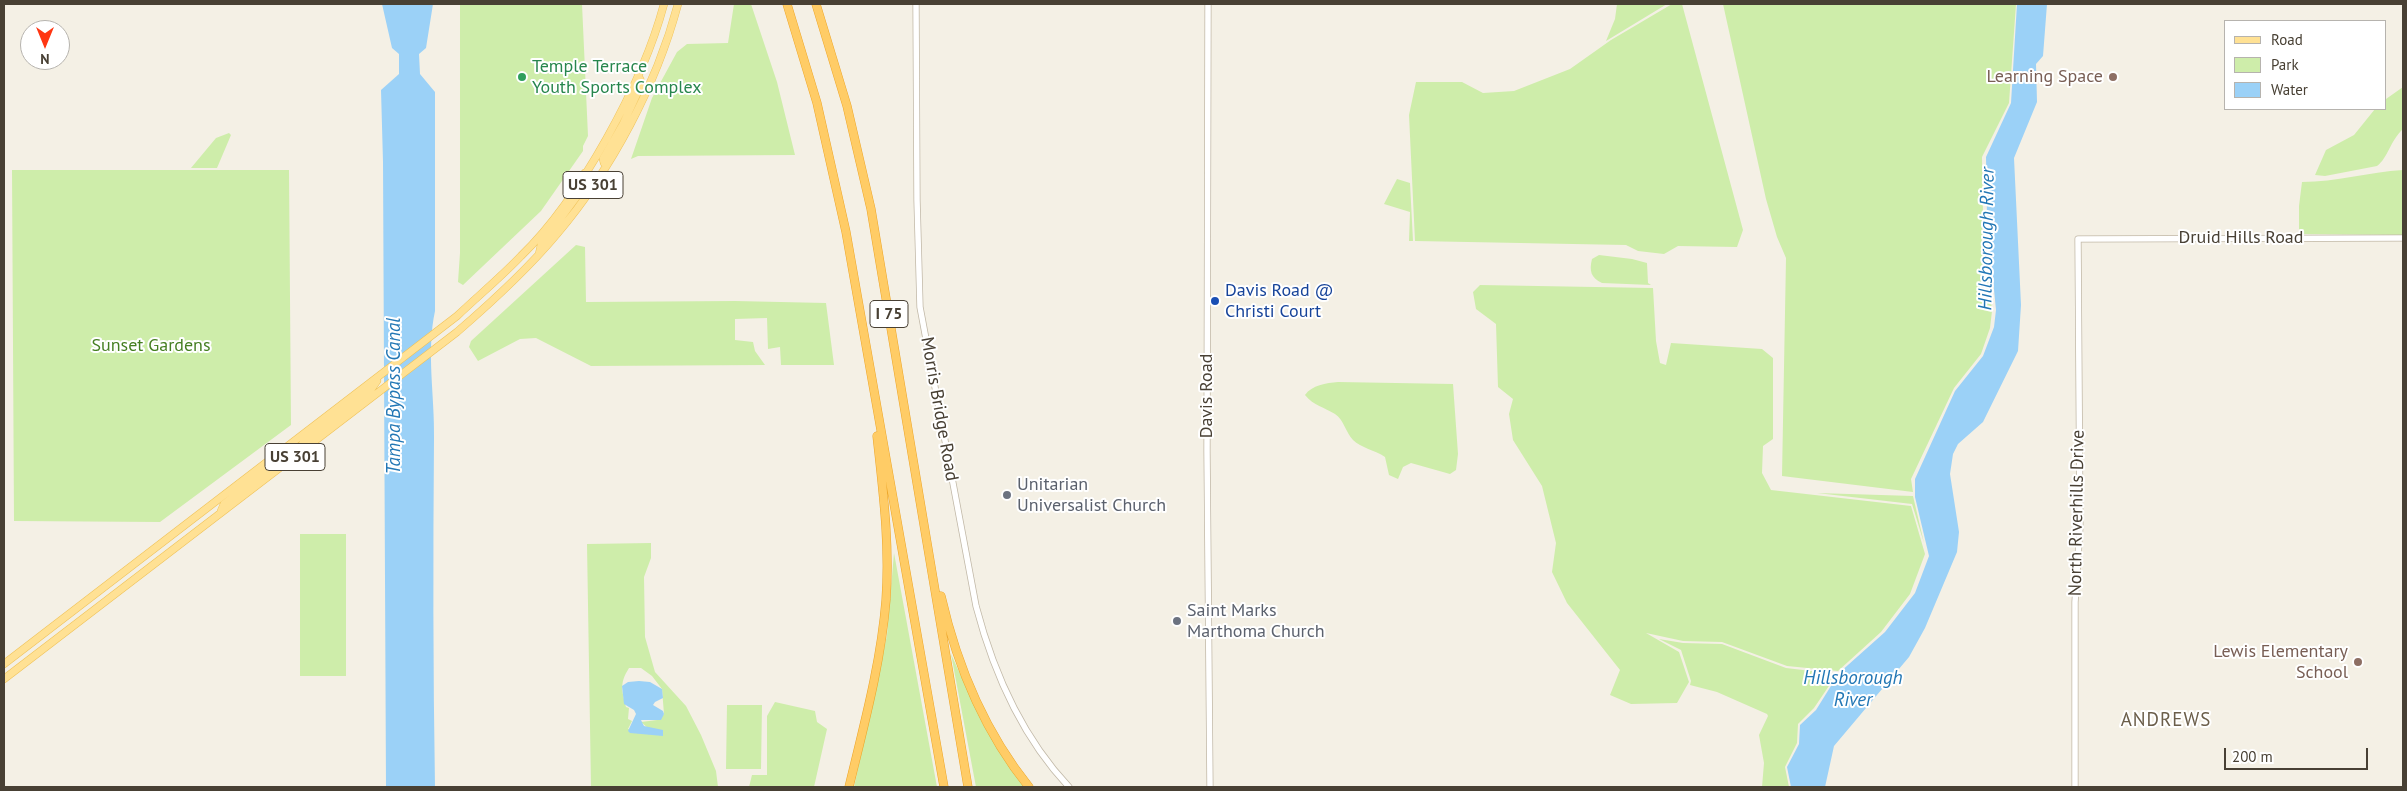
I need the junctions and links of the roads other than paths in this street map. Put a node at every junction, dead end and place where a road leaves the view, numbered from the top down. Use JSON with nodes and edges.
{"nodes":[{"id":1,"x":664,"y":4,"type":"edge"},
{"id":2,"x":678,"y":4,"type":"edge"},
{"id":3,"x":787,"y":4,"type":"edge"},
{"id":4,"x":816,"y":4,"type":"edge"},
{"id":5,"x":916,"y":4,"type":"edge"},
{"id":6,"x":1208,"y":4,"type":"edge"},
{"id":7,"x":638,"y":75,"type":"junction"},
{"id":8,"x":607,"y":165,"type":"junction"},
{"id":9,"x":585,"y":173,"type":"junction"},
{"id":10,"x":2403,"y":238,"type":"edge"},
{"id":11,"x":2078,"y":239,"type":"joint"},
{"id":12,"x":539,"y":254,"type":"junction"},
{"id":13,"x":870,"y":372,"type":"junction"},
{"id":14,"x":380,"y":376,"type":"junction"},
{"id":15,"x":286,"y":447,"type":"junction"},
{"id":16,"x":296,"y":456,"type":"junction"},
{"id":17,"x":221,"y":511,"type":"junction"},
{"id":18,"x":924,"y":524,"type":"junction"},
{"id":19,"x":4,"y":664,"type":"edge"},
{"id":20,"x":4,"y":679,"type":"edge"},
{"id":21,"x":849,"y":787,"type":"edge"},
{"id":22,"x":944,"y":787,"type":"edge"},
{"id":23,"x":968,"y":787,"type":"edge"},
{"id":24,"x":1030,"y":787,"type":"edge"},
{"id":25,"x":1069,"y":787,"type":"edge"},
{"id":26,"x":1210,"y":787,"type":"edge"},
{"id":27,"x":2075,"y":787,"type":"edge"}],
"edges":[{"from":1,"to":7,"type":"main road","number":"US 301"},
{"from":2,"to":8,"type":"main road","number":"US 301"},
{"from":3,"to":13,"type":"highway","number":"I 75"},
{"from":4,"to":18,"type":"highway","number":"I 75"},
{"from":5,"to":25,"type":"street","name":"Morris Bridge Road"},
{"from":6,"to":26,"type":"street","name":"Davis Road"},
{"from":7,"to":8,"type":"main road"},
{"from":7,"to":9,"type":"main road","number":"US 301"},
{"from":8,"to":12,"type":"main road","number":"US 301"},
{"from":9,"to":12,"type":"main road"},
{"from":9,"to":14,"type":"main road","number":"US 301"},
{"from":10,"to":11,"type":"street","name":"Druid Hills Road"},
{"from":11,"to":27,"type":"street","name":"North Riverhills Drive"},
{"from":12,"to":16,"type":"main road","number":"US 301"},
{"from":13,"to":21,"type":"highway"},
{"from":13,"to":22,"type":"highway","number":"I 75"},
{"from":14,"to":15,"type":"main road","number":"US 301"},
{"from":14,"to":16,"type":"main road"},
{"from":15,"to":17,"type":"main road"},
{"from":15,"to":19,"type":"main road","number":"US 301"},
{"from":16,"to":17,"type":"main road","number":"US 301"},
{"from":17,"to":20,"type":"main road","number":"US 301"},
{"from":18,"to":23,"type":"highway","number":"I 75"},
{"from":18,"to":24,"type":"highway"}]}
